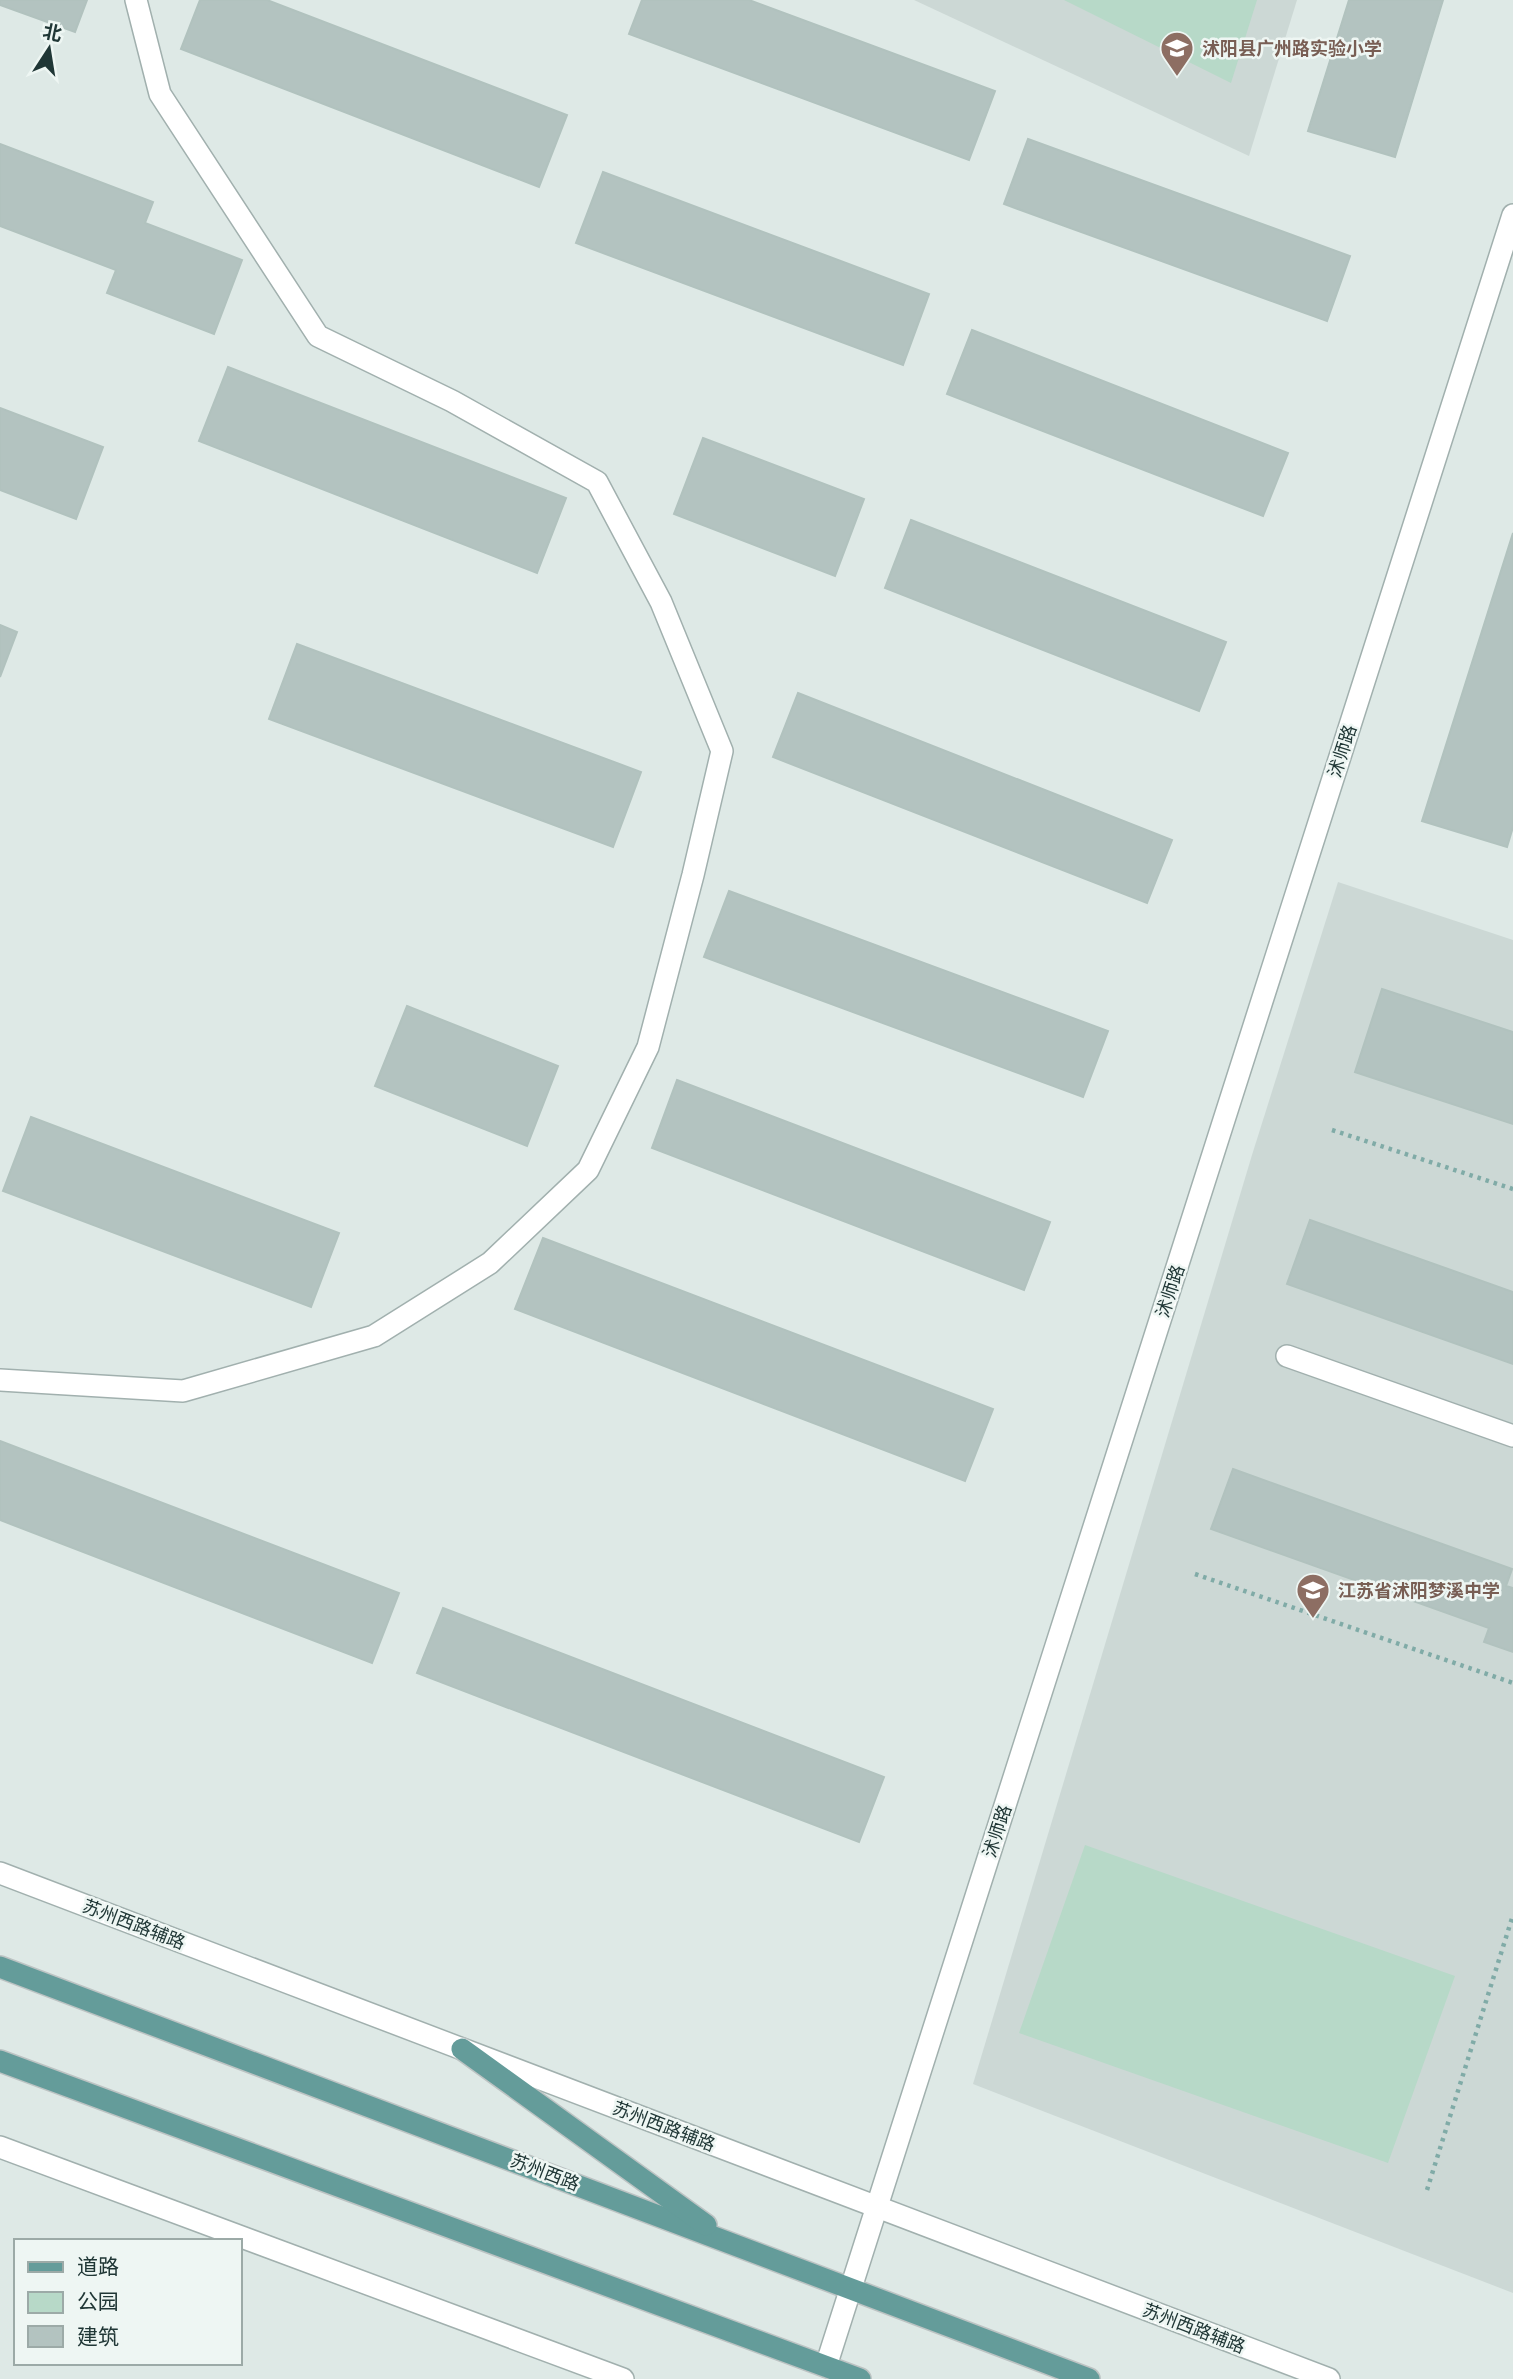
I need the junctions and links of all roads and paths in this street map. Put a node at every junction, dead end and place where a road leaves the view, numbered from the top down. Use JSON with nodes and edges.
{"nodes":[{"id":1,"x":136,"y":0,"type":"edge"},
{"id":2,"x":1513,"y":215,"type":"edge"},
{"id":3,"x":1332,"y":1130,"type":"dead end"},
{"id":4,"x":1513,"y":1189,"type":"edge"},
{"id":5,"x":1287,"y":1356,"type":"dead end"},
{"id":6,"x":0,"y":1380,"type":"edge"},
{"id":7,"x":1513,"y":1436,"type":"edge"},
{"id":8,"x":1195,"y":1574,"type":"dead end"},
{"id":9,"x":1513,"y":1683,"type":"edge"},
{"id":10,"x":0,"y":1873,"type":"edge"},
{"id":11,"x":1513,"y":1916,"type":"edge"},
{"id":12,"x":0,"y":1967,"type":"edge"},
{"id":13,"x":462,"y":2049,"type":"junction"},
{"id":14,"x":0,"y":2061,"type":"edge"},
{"id":15,"x":0,"y":2147,"type":"edge"},
{"id":16,"x":1427,"y":2190,"type":"dead end"},
{"id":17,"x":877,"y":2207,"type":"junction"},
{"id":18,"x":728,"y":2241,"type":"junction"},
{"id":19,"x":852,"y":2288,"type":"junction"},
{"id":20,"x":826,"y":2366,"type":"junction"},
{"id":21,"x":623,"y":2379,"type":"edge"},
{"id":22,"x":860,"y":2379,"type":"edge"},
{"id":23,"x":1089,"y":2379,"type":"edge"},
{"id":24,"x":1329,"y":2379,"type":"edge"}],
"edges":[{"from":1,"to":6,"type":"street"},
{"from":2,"to":17,"type":"street","name":"沭师路"},
{"from":3,"to":4,"type":"path"},
{"from":5,"to":7,"type":"street"},
{"from":8,"to":9,"type":"path"},
{"from":10,"to":13,"type":"street","name":"苏州西路辅路"},
{"from":11,"to":16,"type":"path"},
{"from":12,"to":18,"type":"main road","name":"苏州西路"},
{"from":13,"to":17,"type":"street","name":"苏州西路辅路"},
{"from":13,"to":18,"type":"main road"},
{"from":14,"to":20,"type":"main road"},
{"from":15,"to":21,"type":"street"},
{"from":17,"to":19,"type":"street","name":"沭师路"},
{"from":17,"to":24,"type":"street","name":"苏州西路辅路"},
{"from":18,"to":19,"type":"main road","name":"苏州西路"},
{"from":19,"to":20,"type":"street","name":"沭师路"},
{"from":19,"to":23,"type":"main road","name":"苏州西路"},
{"from":20,"to":22,"type":"main road"}]}
